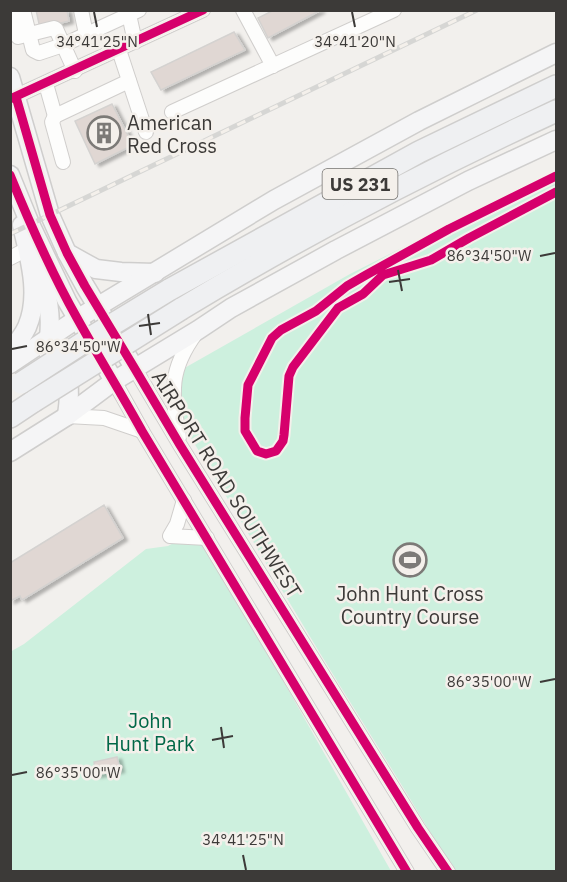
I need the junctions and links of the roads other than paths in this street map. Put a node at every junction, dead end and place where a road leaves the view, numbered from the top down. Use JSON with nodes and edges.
{"nodes":[{"id":1,"x":12,"y":10,"type":"edge"},
{"id":2,"x":23,"y":10,"type":"edge"},
{"id":3,"x":81,"y":10,"type":"edge"},
{"id":4,"x":243,"y":10,"type":"edge"},
{"id":5,"x":394,"y":10,"type":"edge"},
{"id":6,"x":132,"y":12,"type":"edge"},
{"id":7,"x":194,"y":12,"type":"edge"},
{"id":8,"x":29,"y":34,"type":"junction"},
{"id":9,"x":86,"y":34,"type":"junction"},
{"id":10,"x":135,"y":42,"type":"junction"},
{"id":11,"x":63,"y":45,"type":"junction"},
{"id":12,"x":119,"y":50,"type":"junction"},
{"id":13,"x":556,"y":53,"type":"edge"},
{"id":14,"x":273,"y":66,"type":"junction"},
{"id":15,"x":75,"y":70,"type":"junction"},
{"id":16,"x":10,"y":77,"type":"edge"},
{"id":17,"x":129,"y":81,"type":"junction"},
{"id":18,"x":46,"y":84,"type":"junction"},
{"id":19,"x":556,"y":86,"type":"edge"},
{"id":20,"x":13,"y":98,"type":"edge"},
{"id":21,"x":556,"y":111,"type":"edge"},
{"id":22,"x":172,"y":112,"type":"dead end"},
{"id":23,"x":55,"y":116,"type":"junction"},
{"id":24,"x":146,"y":132,"type":"dead end"},
{"id":25,"x":556,"y":140,"type":"edge"},
{"id":26,"x":63,"y":162,"type":"dead end"},
{"id":27,"x":10,"y":175,"type":"edge"},
{"id":28,"x":30,"y":224,"type":"junction"},
{"id":29,"x":27,"y":249,"type":"junction"},
{"id":30,"x":67,"y":253,"type":"junction"},
{"id":31,"x":10,"y":258,"type":"edge"},
{"id":32,"x":154,"y":273,"type":"junction"},
{"id":33,"x":96,"y":308,"type":"junction"},
{"id":34,"x":77,"y":319,"type":"junction"},
{"id":35,"x":198,"y":330,"type":"junction"},
{"id":36,"x":49,"y":337,"type":"junction"},
{"id":37,"x":20,"y":351,"type":"edge"},
{"id":38,"x":10,"y":363,"type":"edge"},
{"id":39,"x":135,"y":369,"type":"junction"},
{"id":40,"x":114,"y":381,"type":"junction"},
{"id":41,"x":16,"y":387,"type":"edge"},
{"id":42,"x":68,"y":416,"type":"junction"},
{"id":43,"x":10,"y":417,"type":"edge"},
{"id":44,"x":142,"y":431,"type":"junction"},
{"id":45,"x":180,"y":445,"type":"junction"},
{"id":46,"x":10,"y":452,"type":"edge"},
{"id":47,"x":184,"y":500,"type":"junction"},
{"id":48,"x":207,"y":538,"type":"junction"},
{"id":49,"x":407,"y":872,"type":"edge"},
{"id":50,"x":448,"y":872,"type":"edge"}],
"edges":[{"from":1,"to":8,"type":"street"},
{"from":2,"to":8,"type":"street"},
{"from":3,"to":9,"type":"street"},
{"from":4,"to":14,"type":"street"},
{"from":5,"to":14,"type":"street"},
{"from":6,"to":9,"type":"street"},
{"from":6,"to":10,"type":"street"},
{"from":7,"to":10,"type":"street"},
{"from":8,"to":11,"type":"street"},
{"from":8,"to":11,"type":"street"},
{"from":9,"to":11,"type":"street"},
{"from":10,"to":12,"type":"street"},
{"from":11,"to":15,"type":"street"},
{"from":12,"to":15,"type":"street"},
{"from":12,"to":17,"type":"street"},
{"from":13,"to":32,"type":"main road"},
{"from":14,"to":22,"type":"street"},
{"from":15,"to":18,"type":"street"},
{"from":16,"to":20,"type":"main road","name":"AIRPORT ROAD SOUTHWEST"},
{"from":17,"to":23,"type":"street"},
{"from":17,"to":24,"type":"street"},
{"from":18,"to":20,"type":"street"},
{"from":18,"to":23,"type":"street"},
{"from":19,"to":41,"type":"highway","number":"US 231","bridge":true},
{"from":20,"to":30,"type":"main road","name":"AIRPORT ROAD SOUTHWEST"},
{"from":21,"to":43,"type":"highway","number":"US 231","bridge":true},
{"from":23,"to":26,"type":"street"},
{"from":25,"to":35,"type":"main road"},
{"from":27,"to":28,"type":"main road"},
{"from":27,"to":29,"type":"main road"},
{"from":28,"to":34,"type":"main road"},
{"from":28,"to":36,"type":"main road"},
{"from":29,"to":31,"type":"street"},
{"from":29,"to":37,"type":"main road"},
{"from":30,"to":32,"type":"main road"},
{"from":30,"to":33,"type":"main road","name":"AIRPORT ROAD SOUTHWEST"},
{"from":32,"to":33,"type":"main road"},
{"from":32,"to":35,"type":"main road"},
{"from":33,"to":34,"type":"main road"},
{"from":33,"to":39,"type":"main road","name":"AIRPORT ROAD SOUTHWEST"},
{"from":34,"to":36,"type":"main road"},
{"from":34,"to":40,"type":"main road"},
{"from":35,"to":39,"type":"main road"},
{"from":35,"to":45,"type":"street"},
{"from":36,"to":37,"type":"main road"},
{"from":37,"to":38,"type":"main road"},
{"from":37,"to":42,"type":"main road"},
{"from":39,"to":40,"type":"main road"},
{"from":39,"to":45,"type":"street","name":"AIRPORT ROAD SOUTHWEST"},
{"from":40,"to":42,"type":"main road"},
{"from":40,"to":44,"type":"street"},
{"from":42,"to":44,"type":"street"},
{"from":42,"to":46,"type":"main road"},
{"from":44,"to":47,"type":"street"},
{"from":45,"to":50,"type":"street","name":"AIRPORT ROAD SOUTHWEST"},
{"from":47,"to":48,"type":"street"},
{"from":47,"to":48,"type":"street"},
{"from":48,"to":49,"type":"street"}]}
